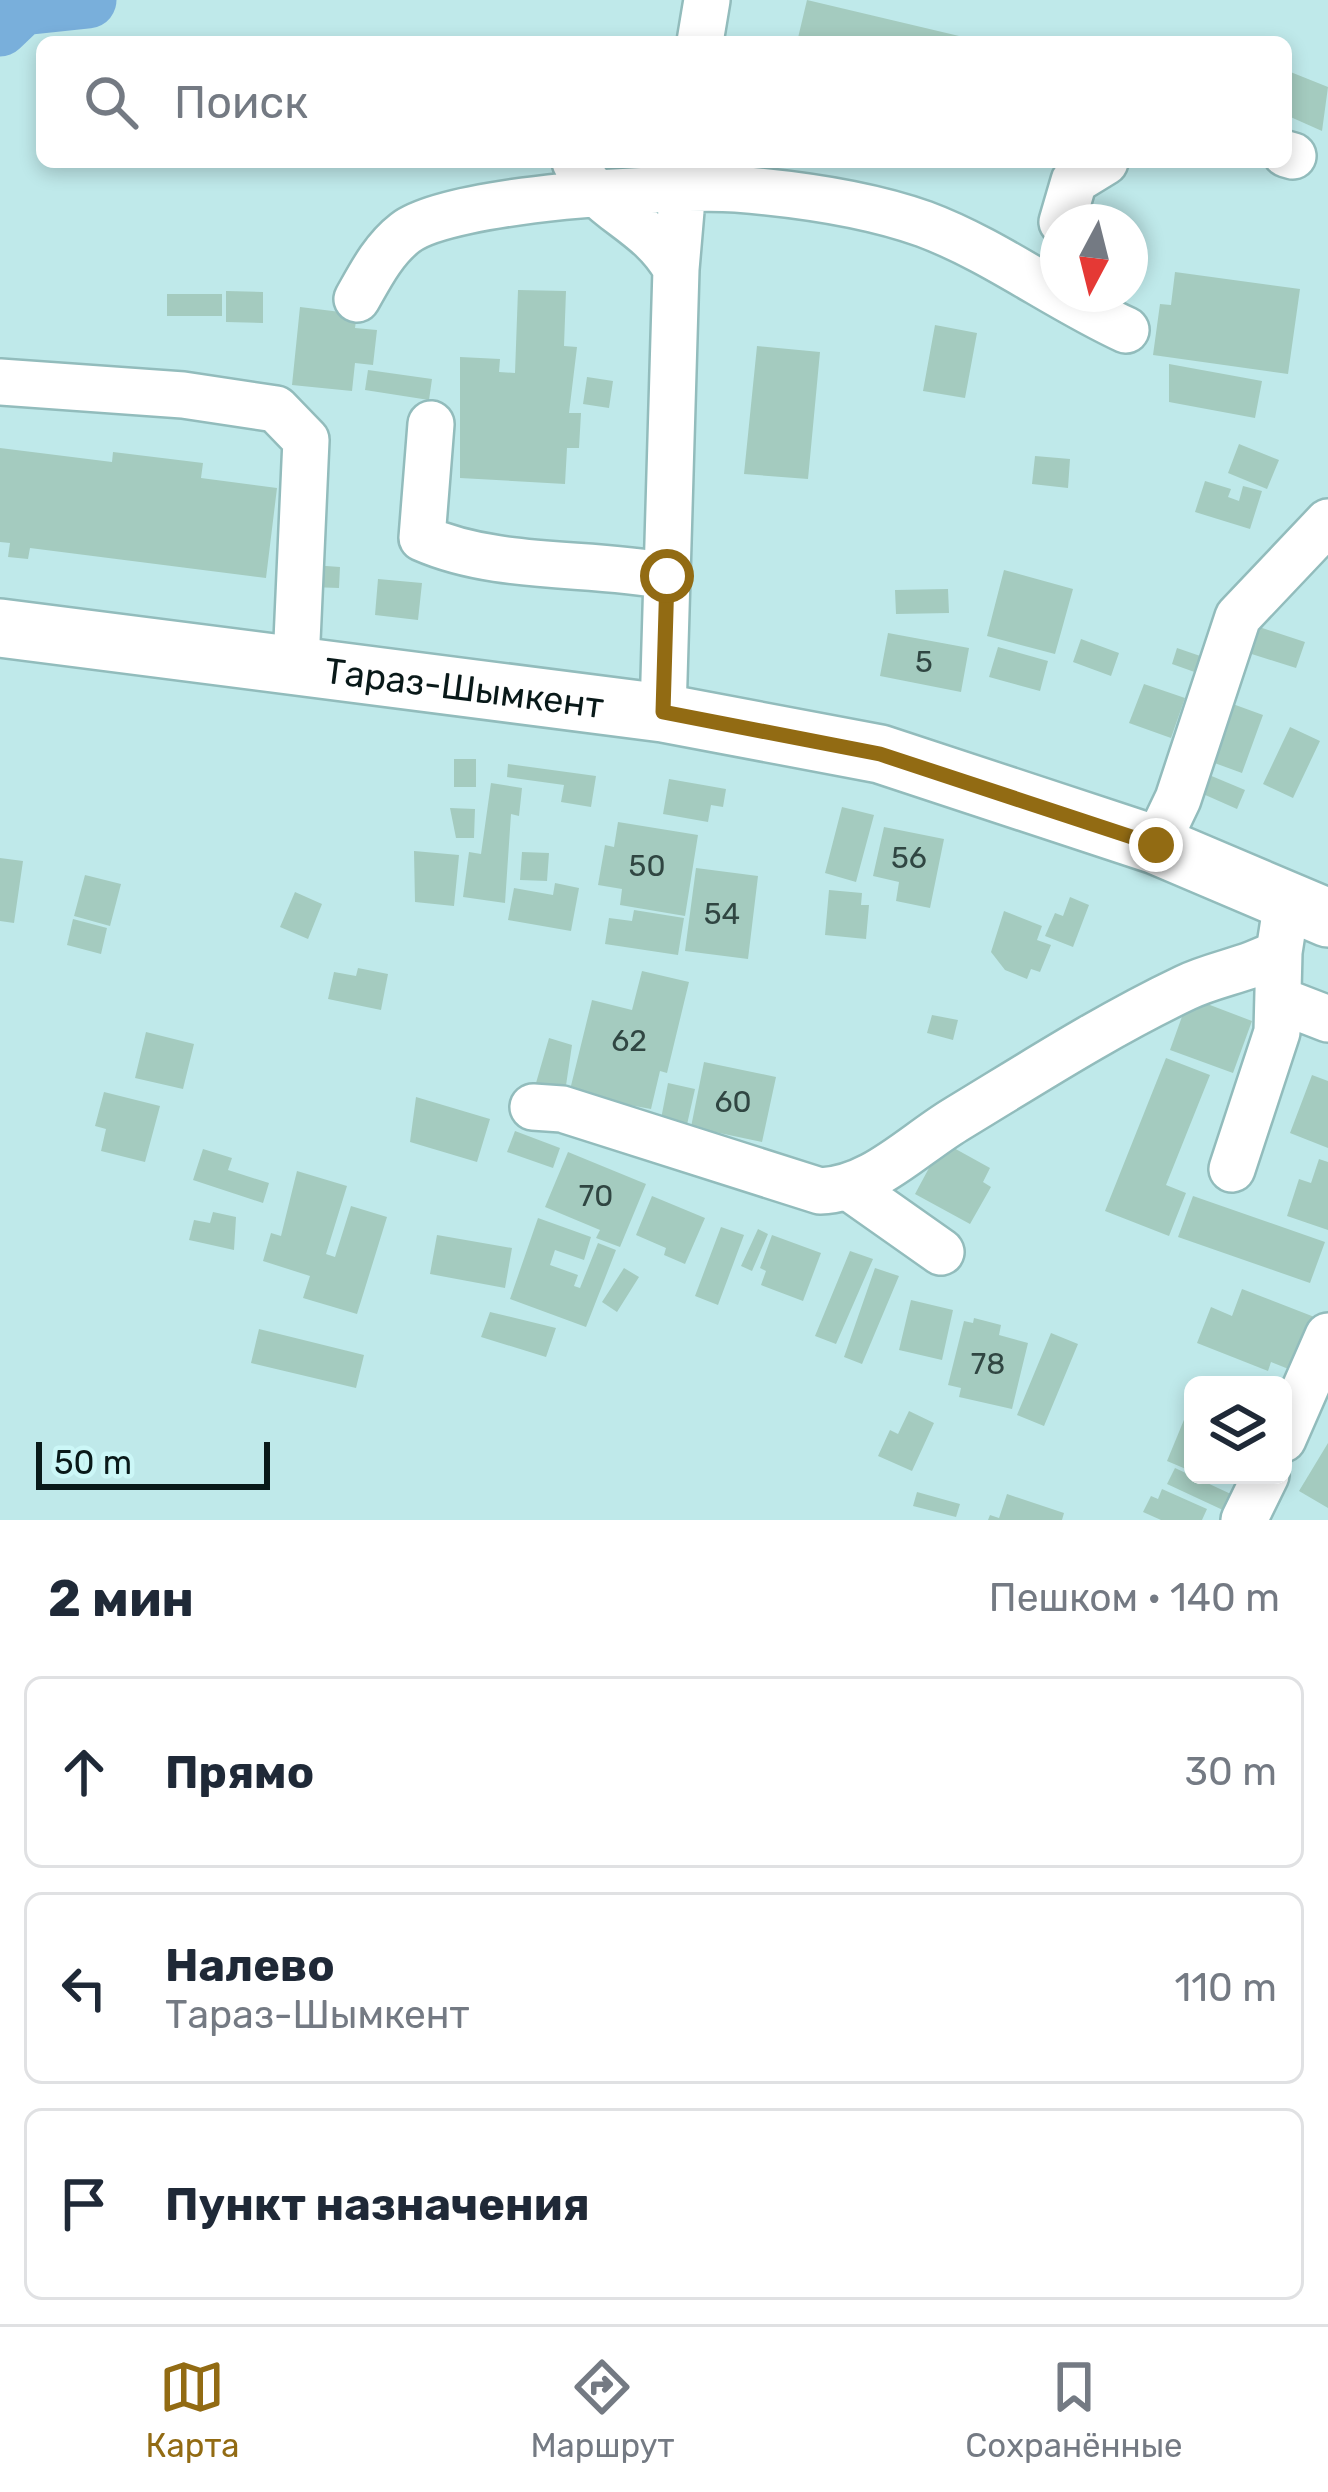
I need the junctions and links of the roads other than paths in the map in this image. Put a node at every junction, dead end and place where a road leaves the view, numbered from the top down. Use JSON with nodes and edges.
{"nodes":[{"id":1,"x":706,"y":0,"type":"edge"},
{"id":2,"x":701,"y":36,"type":"edge"},
{"id":3,"x":1095,"y":168,"type":"edge"},
{"id":4,"x":684,"y":176,"type":"edge"},
{"id":5,"x":586,"y":180,"type":"edge"},
{"id":6,"x":1067,"y":204,"type":"edge"},
{"id":7,"x":676,"y":268,"type":"junction"},
{"id":8,"x":1040,"y":276,"type":"edge"},
{"id":9,"x":357,"y":299,"type":"dead end"},
{"id":10,"x":1100,"y":312,"type":"edge"},
{"id":11,"x":1126,"y":330,"type":"dead end"},
{"id":12,"x":0,"y":382,"type":"edge"},
{"id":13,"x":431,"y":424,"type":"dead end"},
{"id":14,"x":1328,"y":522,"type":"edge"},
{"id":15,"x":667,"y":576,"type":"junction"},
{"id":16,"x":0,"y":628,"type":"edge"},
{"id":17,"x":296,"y":663,"type":"junction"},
{"id":18,"x":663,"y":712,"type":"junction"},
{"id":19,"x":1156,"y":845,"type":"junction"},
{"id":20,"x":1298,"y":924,"type":"edge"},
{"id":21,"x":1280,"y":1000,"type":"junction"},
{"id":22,"x":1328,"y":1018,"type":"edge"},
{"id":23,"x":533,"y":1107,"type":"dead end"},
{"id":24,"x":1232,"y":1169,"type":"dead end"},
{"id":25,"x":853,"y":1190,"type":"junction"},
{"id":26,"x":941,"y":1252,"type":"dead end"},
{"id":27,"x":1328,"y":1336,"type":"edge"},
{"id":28,"x":1292,"y":1418,"type":"edge"},
{"id":29,"x":1262,"y":1484,"type":"edge"},
{"id":30,"x":1244,"y":1520,"type":"edge"}],
"edges":[{"from":1,"to":2,"type":"street"},
{"from":3,"to":6,"type":"street"},
{"from":4,"to":5,"type":"street"},
{"from":4,"to":7,"type":"street"},
{"from":4,"to":8,"type":"street"},
{"from":5,"to":7,"type":"street"},
{"from":5,"to":9,"type":"street"},
{"from":7,"to":15,"type":"street"},
{"from":10,"to":11,"type":"street"},
{"from":12,"to":17,"type":"street"},
{"from":13,"to":15,"type":"street"},
{"from":14,"to":19,"type":"street"},
{"from":15,"to":18,"type":"street"},
{"from":16,"to":17,"type":"main road","name":"Тараз-Шымкент"},
{"from":17,"to":18,"type":"main road","name":"Тараз-Шымкент"},
{"from":18,"to":19,"type":"main road","name":"Тараз-Шымкент"},
{"from":19,"to":20,"type":"main road","name":"Тараз-Шымкент"},
{"from":20,"to":21,"type":"street"},
{"from":20,"to":25,"type":"street"},
{"from":21,"to":22,"type":"street"},
{"from":21,"to":24,"type":"street"},
{"from":23,"to":25,"type":"street"},
{"from":25,"to":26,"type":"street"},
{"from":27,"to":28,"type":"street"},
{"from":29,"to":30,"type":"street"}]}
